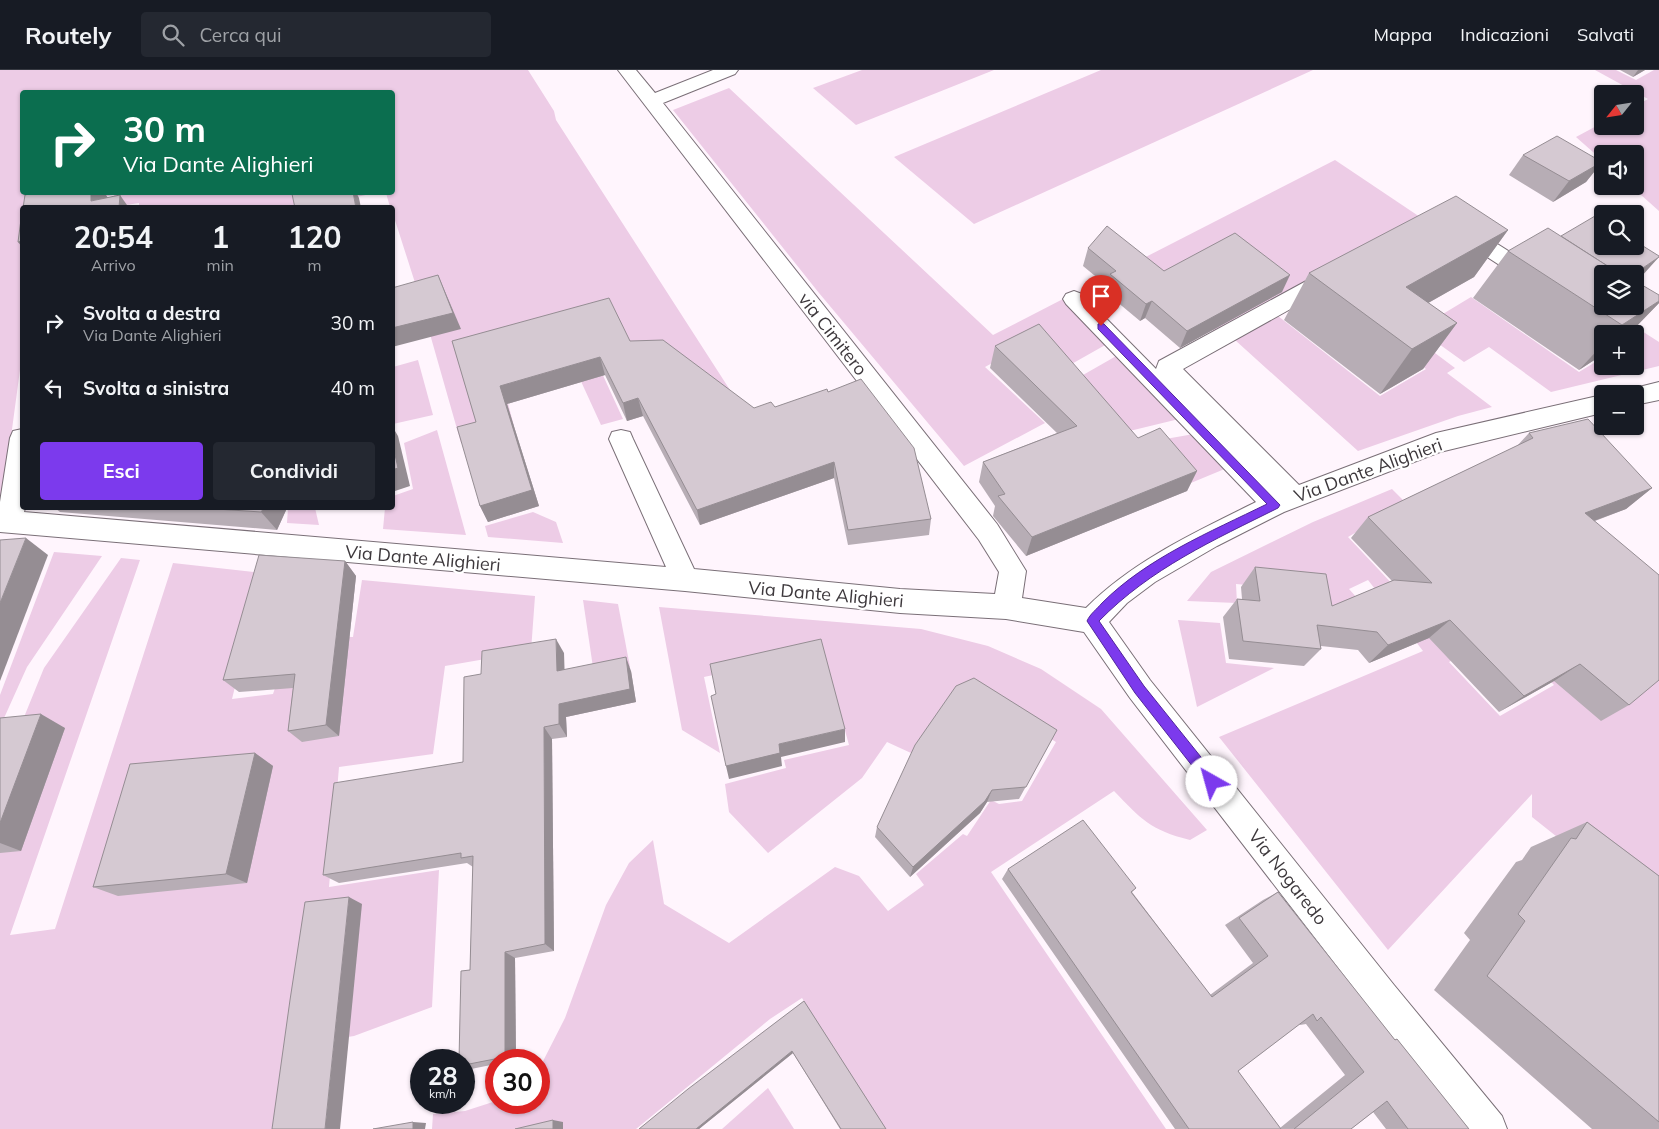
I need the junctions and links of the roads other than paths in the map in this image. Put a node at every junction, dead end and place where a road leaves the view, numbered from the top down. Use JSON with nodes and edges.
{"nodes":[{"id":1,"x":627,"y":70,"type":"edge"},
{"id":2,"x":729,"y":70,"type":"edge"},
{"id":3,"x":651,"y":102,"type":"junction"},
{"id":4,"x":1443,"y":227,"type":"edge"},
{"id":5,"x":1349,"y":267,"type":"edge"},
{"id":6,"x":1551,"y":289,"type":"edge"},
{"id":7,"x":1074,"y":299,"type":"dead end"},
{"id":8,"x":1659,"y":391,"type":"edge"},
{"id":9,"x":1644,"y":394,"type":"edge"},
{"id":10,"x":1594,"y":406,"type":"edge"},
{"id":11,"x":620,"y":439,"type":"dead end"},
{"id":12,"x":20,"y":448,"type":"edge"},
{"id":13,"x":1284,"y":501,"type":"junction"},
{"id":14,"x":5,"y":521,"type":"edge"},
{"id":15,"x":685,"y":580,"type":"junction"},
{"id":16,"x":1006,"y":607,"type":"junction"},
{"id":17,"x":1092,"y":621,"type":"junction"},
{"id":18,"x":1489,"y":1129,"type":"edge"}],
"edges":[{"from":1,"to":3,"type":"street","name":"via Cimitero"},
{"from":2,"to":3,"type":"street"},
{"from":3,"to":16,"type":"street","name":"via Cimitero"},
{"from":4,"to":6,"type":"street"},
{"from":5,"to":13,"type":"street"},
{"from":7,"to":13,"type":"street"},
{"from":8,"to":9,"type":"street"},
{"from":10,"to":13,"type":"street","name":"Via Dante Alighieri"},
{"from":11,"to":15,"type":"street"},
{"from":12,"to":14,"type":"street"},
{"from":13,"to":17,"type":"street","name":"Via Dante Alighieri"},
{"from":14,"to":15,"type":"street","name":"Via Dante Alighieri"},
{"from":15,"to":16,"type":"street","name":"Via Dante Alighieri"},
{"from":16,"to":17,"type":"street","name":"Via Dante Alighieri"},
{"from":17,"to":18,"type":"street","name":"Via Nogaredo"}]}
